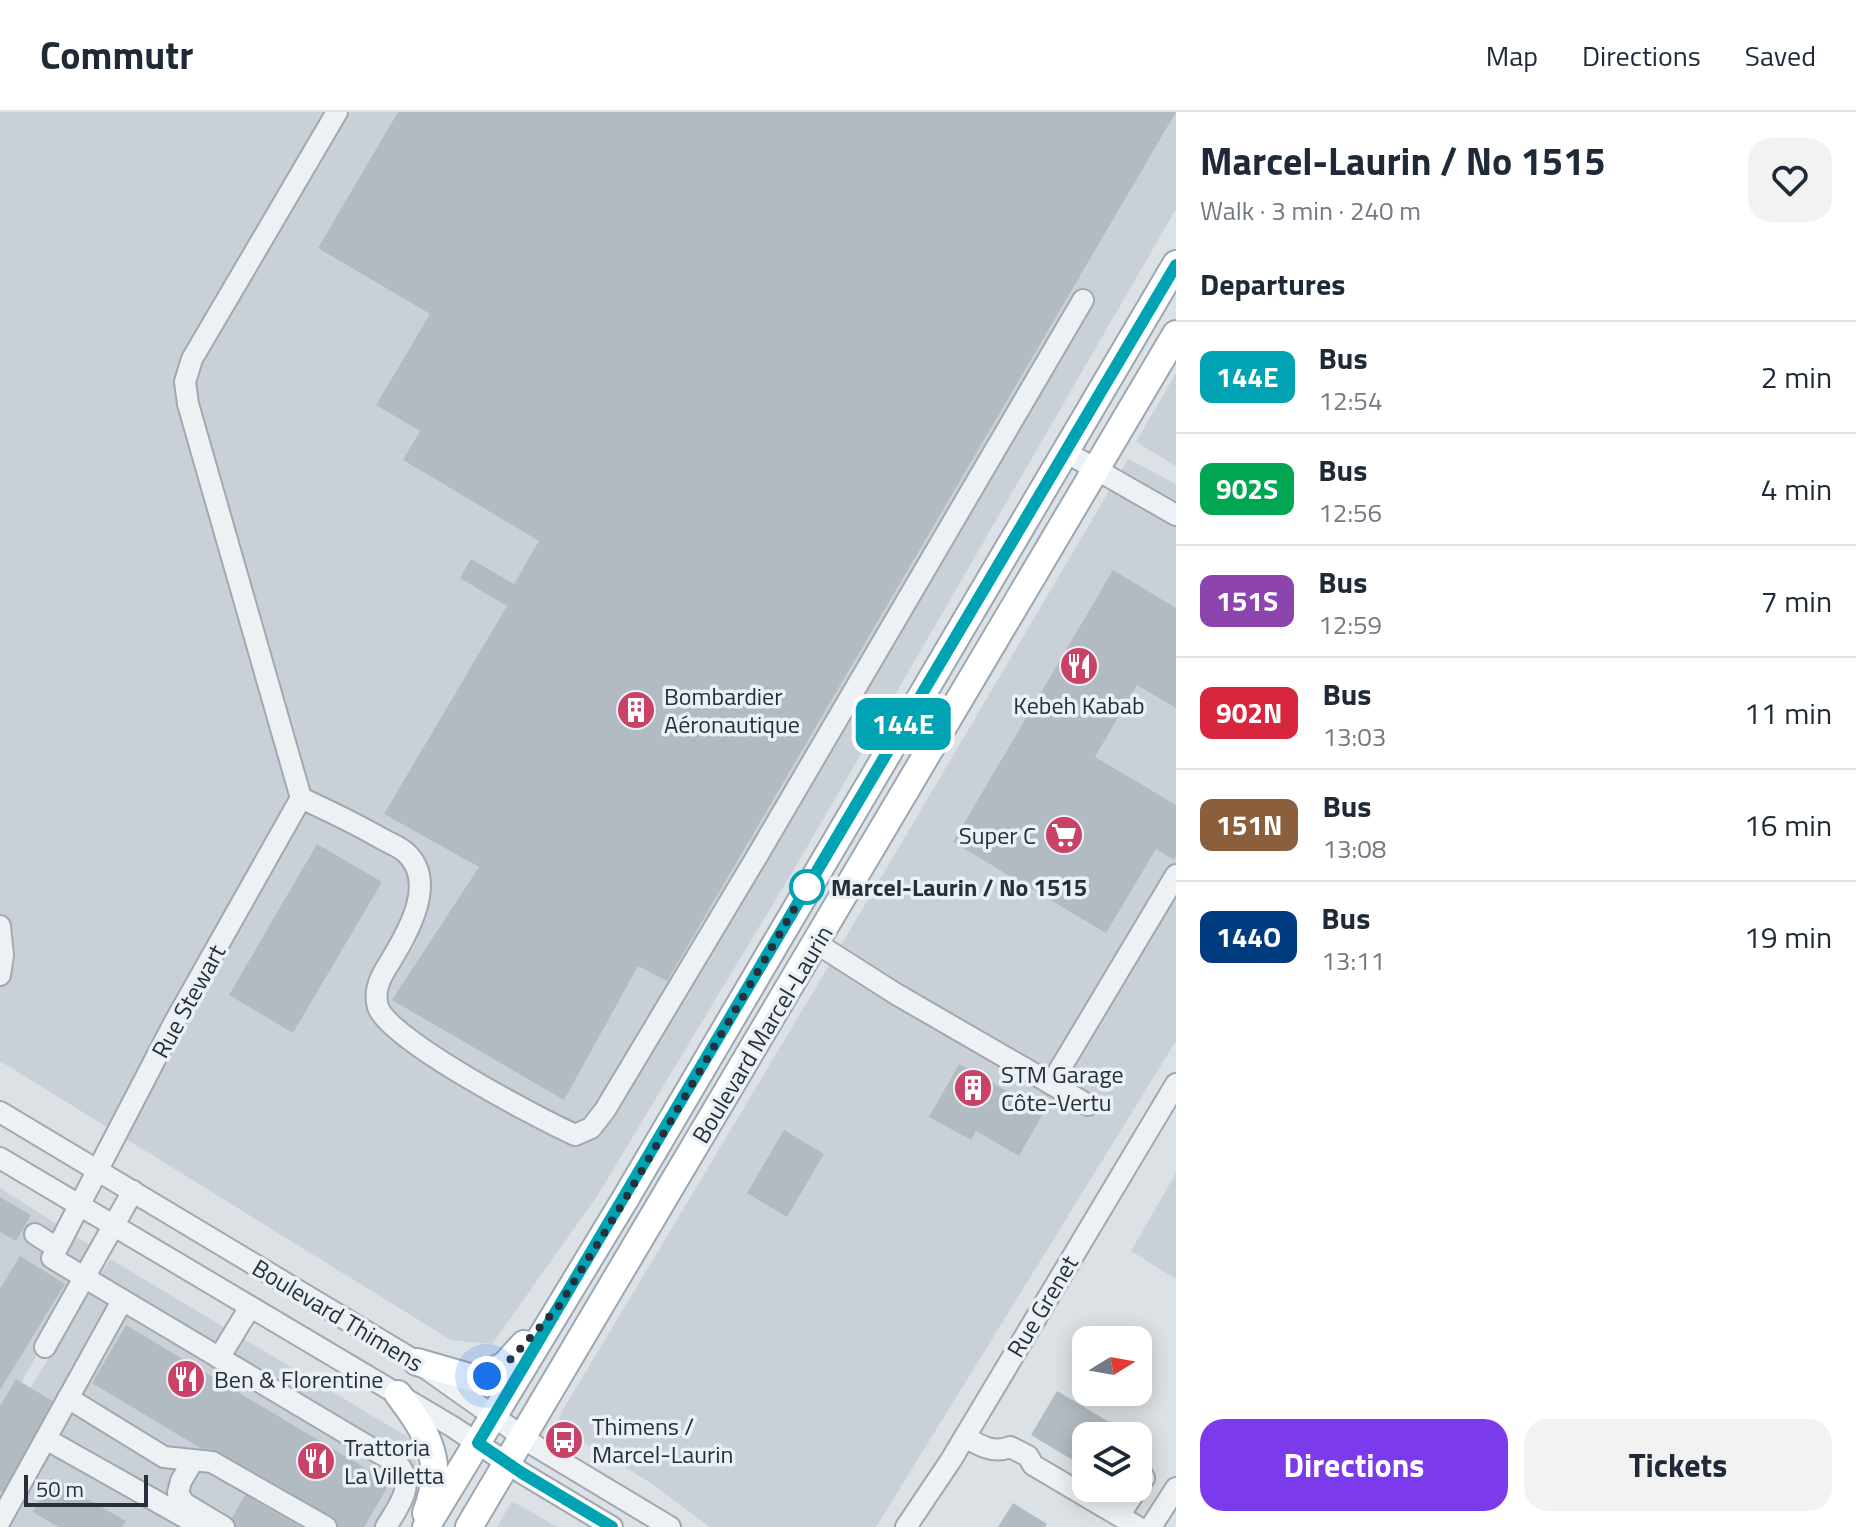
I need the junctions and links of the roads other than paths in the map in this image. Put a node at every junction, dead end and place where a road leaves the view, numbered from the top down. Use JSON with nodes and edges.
{"nodes":[{"id":1,"x":337,"y":112,"type":"edge"},
{"id":2,"x":1176,"y":264,"type":"edge"},
{"id":3,"x":1083,"y":300,"type":"dead end"},
{"id":4,"x":1176,"y":334,"type":"edge"},
{"id":5,"x":1064,"y":451,"type":"junction"},
{"id":6,"x":1096,"y":469,"type":"junction"},
{"id":7,"x":1176,"y":515,"type":"edge"},
{"id":8,"x":301,"y":798,"type":"junction"},
{"id":9,"x":1176,"y":875,"type":"edge"},
{"id":10,"x":785,"y":924,"type":"junction"},
{"id":11,"x":0,"y":926,"type":"edge"},
{"id":12,"x":816,"y":943,"type":"junction"},
{"id":13,"x":0,"y":975,"type":"edge"},
{"id":14,"x":1051,"y":1084,"type":"junction"},
{"id":15,"x":1176,"y":1084,"type":"edge"},
{"id":16,"x":1088,"y":1105,"type":"dead end"},
{"id":17,"x":0,"y":1112,"type":"edge"},
{"id":18,"x":0,"y":1158,"type":"edge"},
{"id":19,"x":98,"y":1170,"type":"junction"},
{"id":20,"x":133,"y":1191,"type":"junction"},
{"id":21,"x":79,"y":1205,"type":"junction"},
{"id":22,"x":113,"y":1225,"type":"junction"},
{"id":23,"x":35,"y":1234,"type":"dead end"},
{"id":24,"x":57,"y":1248,"type":"junction"},
{"id":25,"x":83,"y":1278,"type":"junction"},
{"id":26,"x":122,"y":1301,"type":"junction"},
{"id":27,"x":559,"y":1306,"type":"junction"},
{"id":28,"x":250,"y":1307,"type":"junction"},
{"id":29,"x":45,"y":1347,"type":"dead end"},
{"id":30,"x":219,"y":1358,"type":"junction"},
{"id":31,"x":417,"y":1362,"type":"junction"},
{"id":32,"x":398,"y":1394,"type":"junction"},
{"id":33,"x":68,"y":1398,"type":"junction"},
{"id":34,"x":493,"y":1417,"type":"junction"},
{"id":35,"x":965,"y":1437,"type":"junction"},
{"id":36,"x":522,"y":1438,"type":"junction"},
{"id":37,"x":46,"y":1439,"type":"junction"},
{"id":38,"x":478,"y":1443,"type":"junction"},
{"id":39,"x":193,"y":1461,"type":"junction"},
{"id":40,"x":507,"y":1462,"type":"junction"},
{"id":41,"x":1176,"y":1488,"type":"edge"},
{"id":42,"x":1128,"y":1502,"type":"edge"},
{"id":43,"x":1120,"y":1515,"type":"junction"},
{"id":44,"x":0,"y":1521,"type":"edge"},
{"id":45,"x":202,"y":1527,"type":"edge"},
{"id":46,"x":224,"y":1527,"type":"edge"},
{"id":47,"x":326,"y":1527,"type":"edge"},
{"id":48,"x":386,"y":1527,"type":"edge"},
{"id":49,"x":423,"y":1527,"type":"edge"},
{"id":50,"x":469,"y":1527,"type":"edge"},
{"id":51,"x":612,"y":1527,"type":"edge"},
{"id":52,"x":670,"y":1527,"type":"edge"},
{"id":53,"x":906,"y":1527,"type":"edge"},
{"id":54,"x":1138,"y":1527,"type":"edge"},
{"id":55,"x":1151,"y":1527,"type":"edge"}],
"edges":[{"from":1,"to":8,"type":"street"},
{"from":2,"to":5,"type":"main road","name":"Boulevard Marcel-Laurin"},
{"from":3,"to":8,"type":"street"},
{"from":4,"to":6,"type":"main road","name":"Boulevard Marcel-Laurin"},
{"from":5,"to":6,"type":"street"},
{"from":5,"to":10,"type":"main road","name":"Boulevard Marcel-Laurin"},
{"from":6,"to":7,"type":"street"},
{"from":6,"to":12,"type":"main road","name":"Boulevard Marcel-Laurin"},
{"from":8,"to":19,"type":"street","name":"Rue Stewart"},
{"from":9,"to":14,"type":"street"},
{"from":10,"to":12,"type":"main road"},
{"from":10,"to":27,"type":"main road","name":"Boulevard Marcel-Laurin"},
{"from":11,"to":13,"type":"street"},
{"from":12,"to":14,"type":"street"},
{"from":12,"to":36,"type":"main road","name":"Boulevard Marcel-Laurin"},
{"from":14,"to":16,"type":"street"},
{"from":15,"to":35,"type":"street","name":"Rue Grenet"},
{"from":17,"to":19,"type":"street","name":"Boulevard Thimens"},
{"from":18,"to":21,"type":"street","name":"Boulevard Thimens"},
{"from":19,"to":20,"type":"street","name":"Boulevard Thimens"},
{"from":19,"to":21,"type":"street","name":"Rue Stewart"},
{"from":20,"to":22,"type":"street"},
{"from":20,"to":31,"type":"street","name":"Boulevard Thimens"},
{"from":21,"to":22,"type":"street","name":"Boulevard Thimens"},
{"from":21,"to":24,"type":"street","name":"Rue Stewart"},
{"from":22,"to":25,"type":"street"},
{"from":22,"to":28,"type":"street","name":"Boulevard Thimens"},
{"from":23,"to":24,"type":"street"},
{"from":24,"to":25,"type":"street"},
{"from":25,"to":26,"type":"street"},
{"from":25,"to":29,"type":"street"},
{"from":26,"to":30,"type":"street"},
{"from":26,"to":33,"type":"street"},
{"from":27,"to":31,"type":"main road"},
{"from":27,"to":34,"type":"main road","name":"Boulevard Marcel-Laurin"},
{"from":28,"to":30,"type":"street"},
{"from":28,"to":32,"type":"street","name":"Boulevard Thimens"},
{"from":30,"to":48,"type":"street"},
{"from":31,"to":34,"type":"street","name":"Boulevard Thimens"},
{"from":32,"to":38,"type":"street","name":"Boulevard Thimens"},
{"from":32,"to":49,"type":"main road"},
{"from":33,"to":37,"type":"street"},
{"from":33,"to":39,"type":"street"},
{"from":34,"to":36,"type":"street","name":"Boulevard Thimens"},
{"from":34,"to":38,"type":"main road","name":"Boulevard Marcel-Laurin"},
{"from":35,"to":43,"type":"street"},
{"from":35,"to":53,"type":"street","name":"Rue Grenet"},
{"from":36,"to":40,"type":"main road","name":"Boulevard Marcel-Laurin"},
{"from":36,"to":52,"type":"street","name":"Boulevard Thimens"},
{"from":37,"to":44,"type":"street"},
{"from":37,"to":45,"type":"street"},
{"from":38,"to":40,"type":"street","name":"Boulevard Thimens"},
{"from":38,"to":49,"type":"main road","name":"Boulevard Marcel-Laurin"},
{"from":39,"to":46,"type":"street"},
{"from":39,"to":47,"type":"street"},
{"from":40,"to":50,"type":"main road","name":"Boulevard Marcel-Laurin"},
{"from":40,"to":51,"type":"street","name":"Boulevard Thimens"},
{"from":41,"to":55,"type":"street"},
{"from":42,"to":43,"type":"street"},
{"from":43,"to":54,"type":"street"}]}
